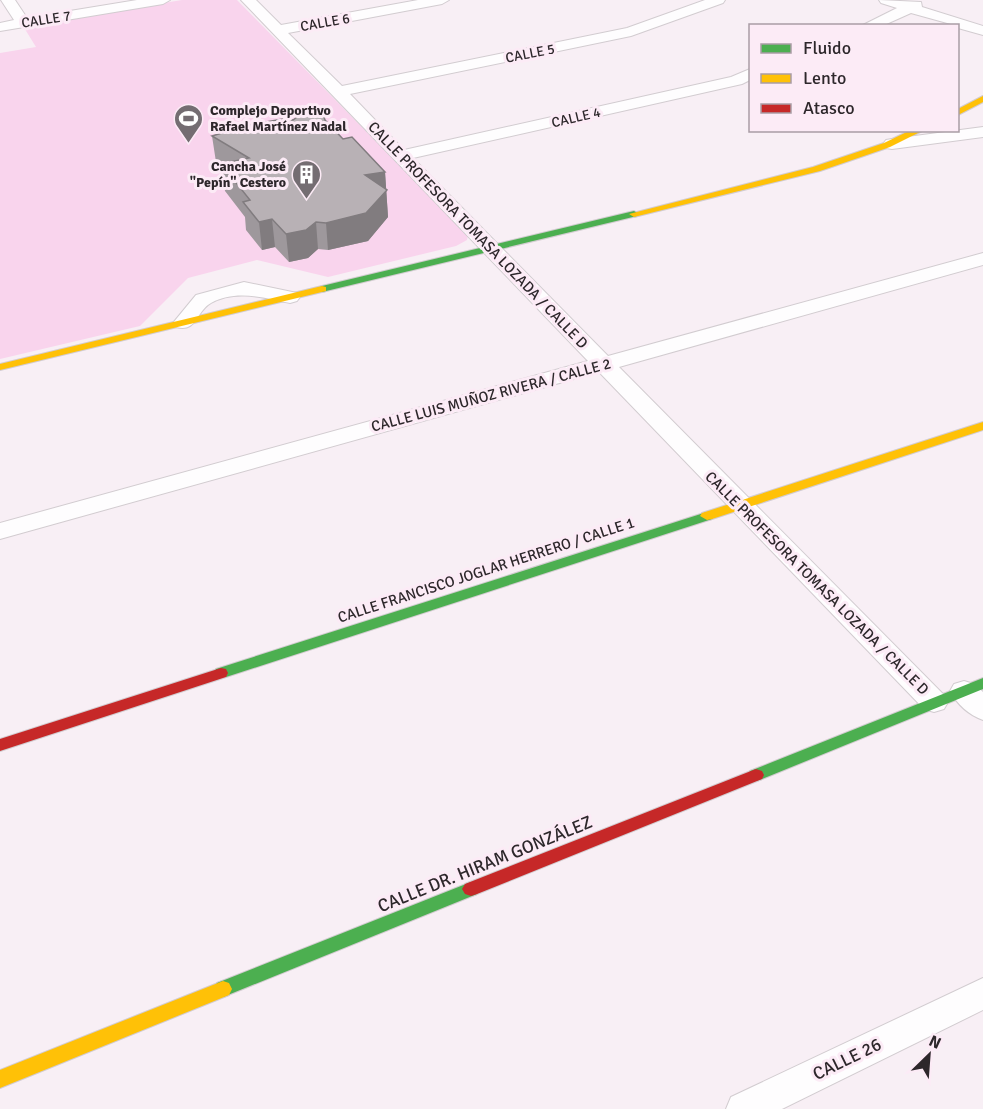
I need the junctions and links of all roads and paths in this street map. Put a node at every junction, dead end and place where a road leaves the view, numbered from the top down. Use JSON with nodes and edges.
{"nodes":[{"id":1,"x":8,"y":0,"type":"edge"},
{"id":2,"x":163,"y":0,"type":"edge"},
{"id":3,"x":248,"y":0,"type":"edge"},
{"id":4,"x":442,"y":0,"type":"edge"},
{"id":5,"x":718,"y":0,"type":"edge"},
{"id":6,"x":886,"y":0,"type":"edge"},
{"id":7,"x":927,"y":0,"type":"edge"},
{"id":8,"x":910,"y":8,"type":"junction"},
{"id":9,"x":23,"y":23,"type":"junction"},
{"id":10,"x":873,"y":24,"type":"edge"},
{"id":11,"x":0,"y":27,"type":"edge"},
{"id":12,"x":278,"y":30,"type":"junction"},
{"id":13,"x":983,"y":31,"type":"edge"},
{"id":14,"x":749,"y":75,"type":"edge"},
{"id":15,"x":338,"y":92,"type":"junction"},
{"id":16,"x":983,"y":99,"type":"edge"},
{"id":17,"x":959,"y":111,"type":"edge"},
{"id":18,"x":916,"y":132,"type":"edge"},
{"id":19,"x":983,"y":132,"type":"edge"},
{"id":20,"x":892,"y":144,"type":"junction"},
{"id":21,"x":400,"y":156,"type":"junction"},
{"id":22,"x":490,"y":249,"type":"junction"},
{"id":23,"x":983,"y":259,"type":"edge"},
{"id":24,"x":290,"y":297,"type":"joint"},
{"id":25,"x":183,"y":323,"type":"joint"},
{"id":26,"x":603,"y":364,"type":"junction"},
{"id":27,"x":0,"y":367,"type":"edge"},
{"id":28,"x":983,"y":426,"type":"edge"},
{"id":29,"x":740,"y":505,"type":"junction"},
{"id":30,"x":0,"y":531,"type":"edge"},
{"id":31,"x":977,"y":694,"type":"edge"},
{"id":32,"x":934,"y":702,"type":"junction"},
{"id":33,"x":0,"y":745,"type":"edge"},
{"id":34,"x":983,"y":993,"type":"edge"},
{"id":35,"x":0,"y":1079,"type":"edge"},
{"id":36,"x":744,"y":1109,"type":"edge"}],
"edges":[{"from":1,"to":9,"type":"street"},
{"from":2,"to":9,"type":"street","name":"CALLE 7"},
{"from":3,"to":12,"type":"street","name":"CALLE PROFESORA TOMASA LOZADA / CALLE D"},
{"from":4,"to":12,"type":"street","name":"CALLE 6"},
{"from":5,"to":15,"type":"street","name":"CALLE 5"},
{"from":6,"to":8,"type":"street"},
{"from":7,"to":8,"type":"street"},
{"from":8,"to":10,"type":"street"},
{"from":8,"to":13,"type":"street"},
{"from":9,"to":11,"type":"street","name":"CALLE 7"},
{"from":12,"to":15,"type":"street","name":"CALLE PROFESORA TOMASA LOZADA / CALLE D"},
{"from":14,"to":21,"type":"street","name":"CALLE 4"},
{"from":15,"to":21,"type":"street","name":"CALLE PROFESORA TOMASA LOZADA / CALLE D"},
{"from":16,"to":17,"type":"street"},
{"from":18,"to":20,"type":"street"},
{"from":19,"to":20,"type":"street"},
{"from":20,"to":22,"type":"street"},
{"from":21,"to":22,"type":"street","name":"CALLE PROFESORA TOMASA LOZADA / CALLE D"},
{"from":22,"to":24,"type":"street"},
{"from":22,"to":26,"type":"street","name":"CALLE PROFESORA TOMASA LOZADA / CALLE D"},
{"from":23,"to":26,"type":"street","name":"CALLE LUIS MUÑOZ RIVERA / CALLE 2"},
{"from":24,"to":25,"type":"street"},
{"from":25,"to":27,"type":"street"},
{"from":26,"to":29,"type":"street","name":"CALLE PROFESORA TOMASA LOZADA / CALLE D"},
{"from":26,"to":30,"type":"street","name":"CALLE LUIS MUÑOZ RIVERA / CALLE 2"},
{"from":28,"to":29,"type":"street","name":"CALLE FRANCISCO JOGLAR HERRERO / CALLE 1"},
{"from":29,"to":32,"type":"street","name":"CALLE PROFESORA TOMASA LOZADA / CALLE D"},
{"from":29,"to":33,"type":"street","name":"CALLE FRANCISCO JOGLAR HERRERO / CALLE 1"},
{"from":31,"to":32,"type":"street","name":"CALLE DR. HIRAM GONZÁLEZ"},
{"from":32,"to":35,"type":"street","name":"CALLE DR. HIRAM GONZÁLEZ"},
{"from":34,"to":36,"type":"street","name":"CALLE 26"}]}
